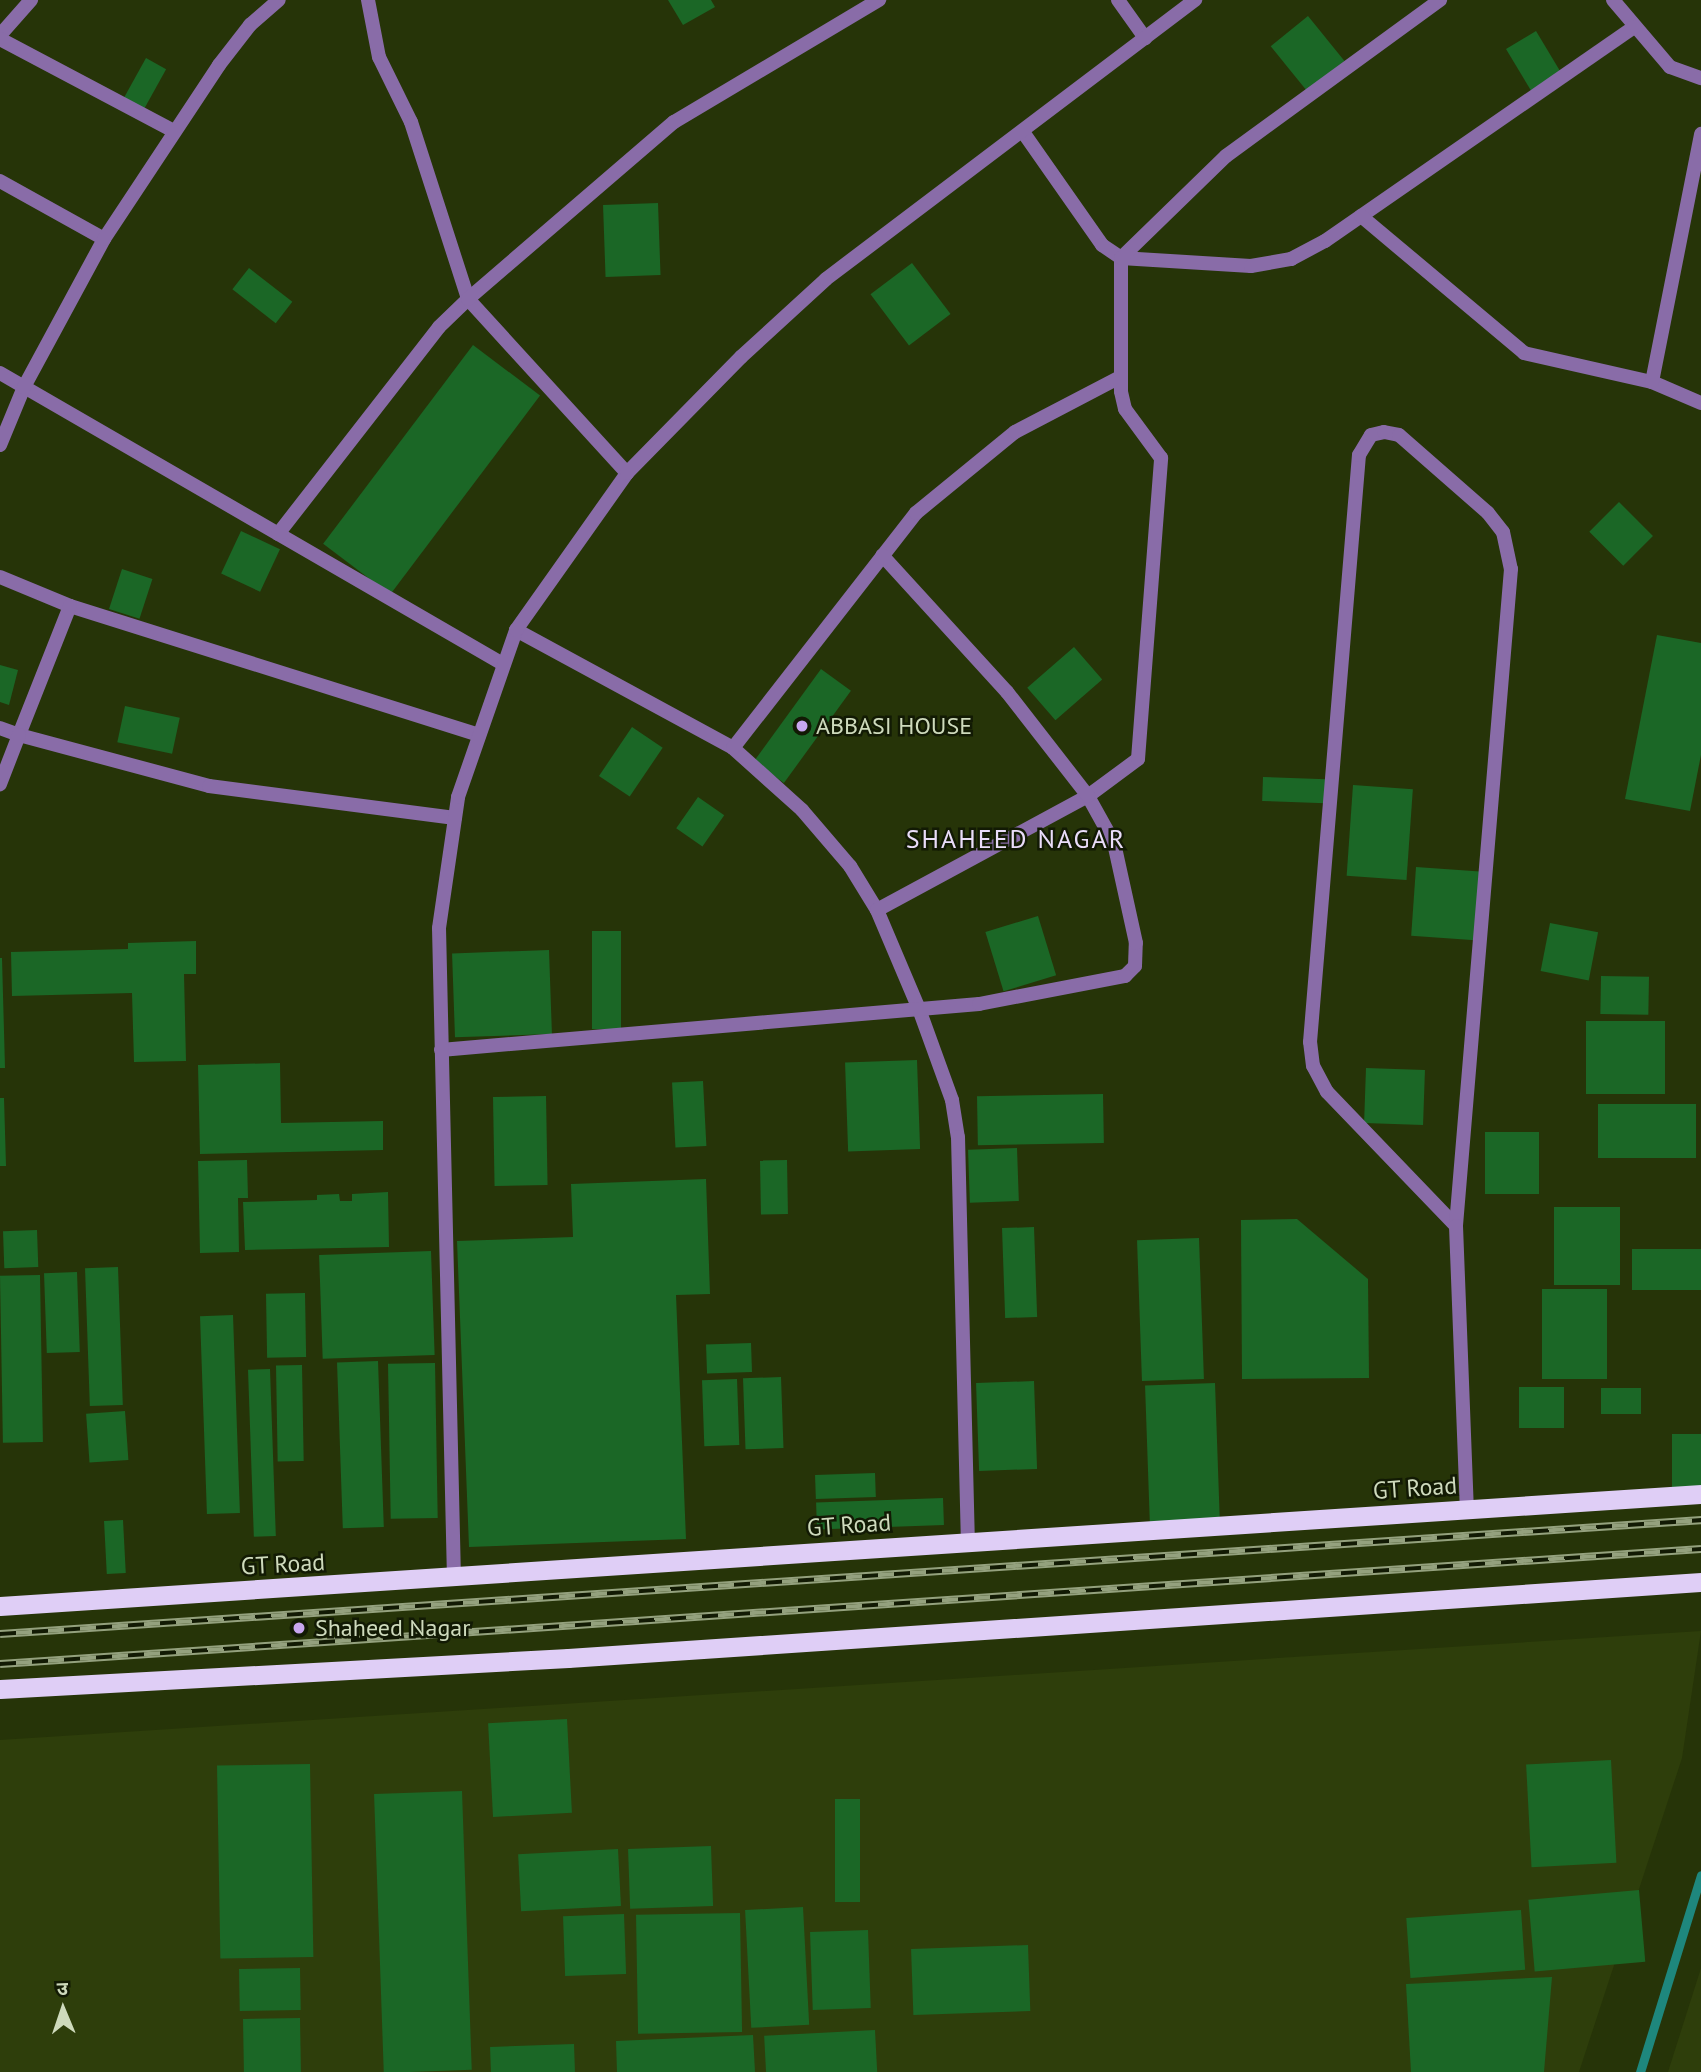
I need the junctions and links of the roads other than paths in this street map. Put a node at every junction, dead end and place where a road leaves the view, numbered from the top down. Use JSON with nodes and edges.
{"nodes":[{"id":1,"x":31,"y":0,"type":"edge"},
{"id":2,"x":279,"y":0,"type":"edge"},
{"id":3,"x":368,"y":0,"type":"edge"},
{"id":4,"x":879,"y":0,"type":"edge"},
{"id":5,"x":1118,"y":0,"type":"edge"},
{"id":6,"x":1195,"y":0,"type":"edge"},
{"id":7,"x":1440,"y":0,"type":"edge"},
{"id":8,"x":1613,"y":0,"type":"edge"},
{"id":9,"x":1634,"y":27,"type":"junction"},
{"id":10,"x":0,"y":37,"type":"edge"},
{"id":11,"x":1145,"y":38,"type":"junction"},
{"id":12,"x":1701,"y":78,"type":"edge"},
{"id":13,"x":172,"y":130,"type":"junction"},
{"id":14,"x":1023,"y":132,"type":"junction"},
{"id":15,"x":1701,"y":134,"type":"edge"},
{"id":16,"x":0,"y":181,"type":"edge"},
{"id":17,"x":1362,"y":216,"type":"junction"},
{"id":18,"x":104,"y":239,"type":"junction"},
{"id":19,"x":1121,"y":258,"type":"junction"},
{"id":20,"x":468,"y":299,"type":"junction"},
{"id":21,"x":0,"y":373,"type":"edge"},
{"id":22,"x":1120,"y":377,"type":"junction"},
{"id":23,"x":1652,"y":382,"type":"junction"},
{"id":24,"x":24,"y":387,"type":"junction"},
{"id":25,"x":1701,"y":403,"type":"edge"},
{"id":26,"x":0,"y":444,"type":"edge"},
{"id":27,"x":627,"y":473,"type":"junction"},
{"id":28,"x":278,"y":534,"type":"junction"},
{"id":29,"x":882,"y":555,"type":"junction"},
{"id":30,"x":0,"y":577,"type":"edge"},
{"id":31,"x":70,"y":606,"type":"junction"},
{"id":32,"x":516,"y":630,"type":"junction"},
{"id":33,"x":503,"y":664,"type":"junction"},
{"id":34,"x":0,"y":728,"type":"edge"},
{"id":35,"x":19,"y":735,"type":"junction"},
{"id":36,"x":479,"y":735,"type":"junction"},
{"id":37,"x":733,"y":748,"type":"junction"},
{"id":38,"x":0,"y":784,"type":"edge"},
{"id":39,"x":1088,"y":796,"type":"junction"},
{"id":40,"x":455,"y":818,"type":"junction"},
{"id":41,"x":877,"y":910,"type":"junction"},
{"id":42,"x":919,"y":1010,"type":"junction"},
{"id":43,"x":441,"y":1050,"type":"junction"},
{"id":44,"x":1456,"y":1226,"type":"junction"},
{"id":45,"x":1701,"y":1494,"type":"edge"},
{"id":46,"x":1467,"y":1509,"type":"junction"},
{"id":47,"x":968,"y":1542,"type":"junction"},
{"id":48,"x":454,"y":1579,"type":"junction"},
{"id":49,"x":1701,"y":1582,"type":"edge"},
{"id":50,"x":0,"y":1606,"type":"edge"},
{"id":51,"x":0,"y":1689,"type":"edge"}],
"edges":[{"from":1,"to":10,"type":"street"},
{"from":2,"to":13,"type":"street"},
{"from":3,"to":20,"type":"street"},
{"from":4,"to":20,"type":"street"},
{"from":5,"to":11,"type":"street"},
{"from":6,"to":11,"type":"street"},
{"from":7,"to":19,"type":"street"},
{"from":8,"to":9,"type":"street"},
{"from":9,"to":12,"type":"street"},
{"from":9,"to":17,"type":"street"},
{"from":10,"to":13,"type":"street"},
{"from":11,"to":14,"type":"street"},
{"from":13,"to":18,"type":"street"},
{"from":14,"to":19,"type":"street"},
{"from":14,"to":27,"type":"street"},
{"from":15,"to":23,"type":"street"},
{"from":16,"to":18,"type":"street"},
{"from":17,"to":19,"type":"street"},
{"from":17,"to":23,"type":"street"},
{"from":18,"to":24,"type":"street"},
{"from":19,"to":22,"type":"street"},
{"from":20,"to":27,"type":"street"},
{"from":20,"to":28,"type":"street"},
{"from":21,"to":24,"type":"street"},
{"from":22,"to":29,"type":"street"},
{"from":22,"to":39,"type":"street"},
{"from":23,"to":25,"type":"street"},
{"from":24,"to":26,"type":"street"},
{"from":24,"to":28,"type":"street"},
{"from":27,"to":32,"type":"street"},
{"from":28,"to":33,"type":"street"},
{"from":29,"to":37,"type":"street"},
{"from":29,"to":39,"type":"street"},
{"from":30,"to":31,"type":"street"},
{"from":31,"to":35,"type":"street"},
{"from":31,"to":36,"type":"street"},
{"from":32,"to":33,"type":"street"},
{"from":32,"to":37,"type":"street"},
{"from":33,"to":36,"type":"street"},
{"from":34,"to":35,"type":"street"},
{"from":35,"to":38,"type":"street"},
{"from":35,"to":40,"type":"street"},
{"from":36,"to":40,"type":"street"},
{"from":37,"to":41,"type":"street"},
{"from":39,"to":41,"type":"street"},
{"from":39,"to":42,"type":"street"},
{"from":40,"to":43,"type":"street"},
{"from":41,"to":42,"type":"street"},
{"from":42,"to":43,"type":"street"},
{"from":42,"to":47,"type":"street"},
{"from":43,"to":48,"type":"street"},
{"from":44,"to":44,"type":"street"},
{"from":44,"to":46,"type":"street"},
{"from":45,"to":46,"type":"highway","name":"GT Road"},
{"from":46,"to":47,"type":"highway","name":"GT Road"},
{"from":47,"to":48,"type":"highway","name":"GT Road"},
{"from":48,"to":50,"type":"highway","name":"GT Road"},
{"from":49,"to":51,"type":"highway"}]}
